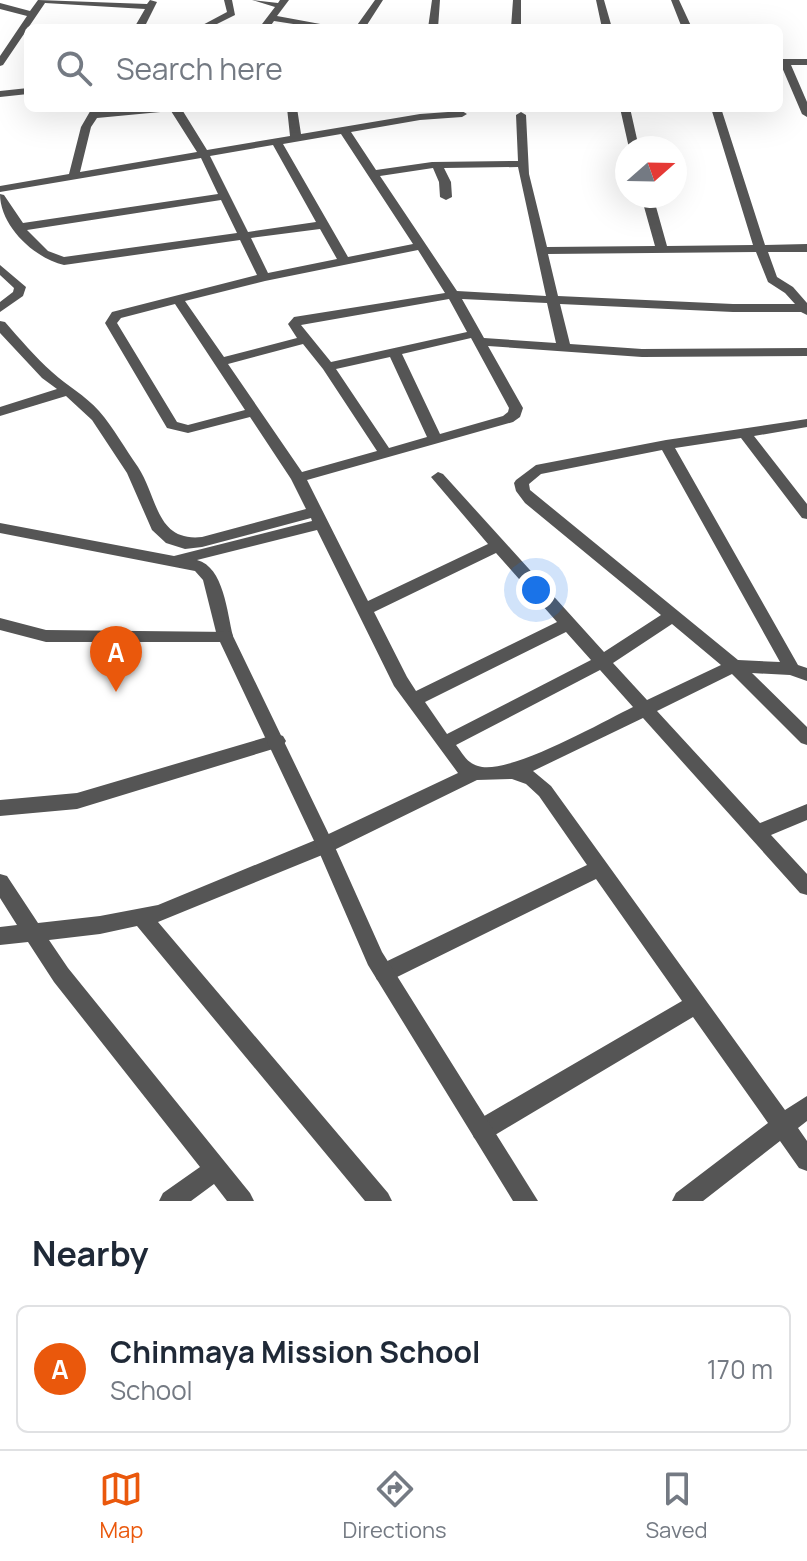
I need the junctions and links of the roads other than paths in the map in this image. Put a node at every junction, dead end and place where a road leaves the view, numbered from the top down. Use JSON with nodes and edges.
{"nodes":[{"id":1,"x":43,"y":0,"type":"edge"},
{"id":2,"x":228,"y":0,"type":"edge"},
{"id":3,"x":256,"y":0,"type":"edge"},
{"id":4,"x":379,"y":0,"type":"edge"},
{"id":5,"x":436,"y":0,"type":"edge"},
{"id":6,"x":517,"y":0,"type":"edge"},
{"id":7,"x":600,"y":0,"type":"edge"},
{"id":8,"x":675,"y":0,"type":"edge"},
{"id":9,"x":282,"y":3,"type":"edge"},
{"id":10,"x":152,"y":4,"type":"edge"},
{"id":11,"x":0,"y":6,"type":"edge"},
{"id":12,"x":32,"y":14,"type":"junction"},
{"id":13,"x":271,"y":18,"type":"junction"},
{"id":14,"x":26,"y":24,"type":"edge"},
{"id":15,"x":141,"y":24,"type":"edge"},
{"id":16,"x":210,"y":24,"type":"edge"},
{"id":17,"x":267,"y":24,"type":"edge"},
{"id":18,"x":311,"y":24,"type":"edge"},
{"id":19,"x":363,"y":24,"type":"edge"},
{"id":20,"x":433,"y":24,"type":"edge"},
{"id":21,"x":516,"y":24,"type":"edge"},
{"id":22,"x":606,"y":24,"type":"edge"},
{"id":23,"x":685,"y":24,"type":"edge"},
{"id":24,"x":24,"y":27,"type":"edge"},
{"id":25,"x":7,"y":56,"type":"edge"},
{"id":26,"x":783,"y":62,"type":"edge"},
{"id":27,"x":807,"y":62,"type":"edge"},
{"id":28,"x":783,"y":64,"type":"edge"},
{"id":29,"x":24,"y":91,"type":"edge"},
{"id":30,"x":0,"y":94,"type":"edge"},
{"id":31,"x":95,"y":112,"type":"edge"},
{"id":32,"x":178,"y":112,"type":"edge"},
{"id":33,"x":292,"y":112,"type":"edge"},
{"id":34,"x":527,"y":112,"type":"edge"},
{"id":35,"x":626,"y":112,"type":"edge"},
{"id":36,"x":717,"y":112,"type":"edge"},
{"id":37,"x":462,"y":114,"type":"dead end"},
{"id":38,"x":807,"y":114,"type":"edge"},
{"id":39,"x":345,"y":131,"type":"junction"},
{"id":40,"x":631,"y":136,"type":"edge"},
{"id":41,"x":296,"y":140,"type":"junction"},
{"id":42,"x":277,"y":143,"type":"junction"},
{"id":43,"x":205,"y":156,"type":"junction"},
{"id":44,"x":522,"y":164,"type":"junction"},
{"id":45,"x":437,"y":165,"type":"junction"},
{"id":46,"x":375,"y":174,"type":"junction"},
{"id":47,"x":73,"y":178,"type":"junction"},
{"id":48,"x":0,"y":189,"type":"edge"},
{"id":49,"x":224,"y":196,"type":"junction"},
{"id":50,"x":0,"y":197,"type":"edge"},
{"id":51,"x":446,"y":197,"type":"dead end"},
{"id":52,"x":650,"y":208,"type":"edge"},
{"id":53,"x":322,"y":225,"type":"junction"},
{"id":54,"x":21,"y":227,"type":"junction"},
{"id":55,"x":245,"y":235,"type":"junction"},
{"id":56,"x":421,"y":246,"type":"junction"},
{"id":57,"x":760,"y":248,"type":"junction"},
{"id":58,"x":807,"y":248,"type":"edge"},
{"id":59,"x":662,"y":249,"type":"junction"},
{"id":60,"x":541,"y":251,"type":"junction"},
{"id":61,"x":344,"y":261,"type":"junction"},
{"id":62,"x":0,"y":269,"type":"edge"},
{"id":63,"x":264,"y":277,"type":"junction"},
{"id":64,"x":789,"y":290,"type":"junction"},
{"id":65,"x":807,"y":291,"type":"edge"},
{"id":66,"x":453,"y":295,"type":"junction"},
{"id":67,"x":552,"y":297,"type":"junction"},
{"id":68,"x":178,"y":299,"type":"junction"},
{"id":69,"x":0,"y":308,"type":"edge"},
{"id":70,"x":806,"y":309,"type":"edge"},
{"id":71,"x":0,"y":325,"type":"edge"},
{"id":72,"x":476,"y":338,"type":"junction"},
{"id":73,"x":304,"y":340,"type":"junction"},
{"id":74,"x":564,"y":348,"type":"junction"},
{"id":75,"x":394,"y":351,"type":"junction"},
{"id":76,"x":807,"y":352,"type":"edge"},
{"id":77,"x":220,"y":362,"type":"junction"},
{"id":78,"x":328,"y":367,"type":"junction"},
{"id":79,"x":69,"y":390,"type":"junction"},
{"id":80,"x":0,"y":412,"type":"edge"},
{"id":81,"x":254,"y":412,"type":"junction"},
{"id":82,"x":807,"y":423,"type":"edge"},
{"id":83,"x":746,"y":435,"type":"junction"},
{"id":84,"x":436,"y":441,"type":"junction"},
{"id":85,"x":666,"y":445,"type":"junction"},
{"id":86,"x":387,"y":455,"type":"junction"},
{"id":87,"x":438,"y":477,"type":"dead end"},
{"id":88,"x":298,"y":478,"type":"junction"},
{"id":89,"x":807,"y":514,"type":"edge"},
{"id":90,"x":318,"y":518,"type":"junction"},
{"id":91,"x":0,"y":528,"type":"edge"},
{"id":92,"x":498,"y":546,"type":"junction"},
{"id":93,"x":170,"y":561,"type":"junction"},
{"id":94,"x":364,"y":610,"type":"junction"},
{"id":95,"x":672,"y":616,"type":"junction"},
{"id":96,"x":0,"y":624,"type":"edge"},
{"id":97,"x":566,"y":625,"type":"junction"},
{"id":98,"x":225,"y":636,"type":"junction"},
{"id":99,"x":602,"y":662,"type":"junction"},
{"id":100,"x":734,"y":666,"type":"junction"},
{"id":101,"x":799,"y":672,"type":"edge"},
{"id":102,"x":413,"y":700,"type":"junction"},
{"id":103,"x":646,"y":707,"type":"junction"},
{"id":104,"x":807,"y":738,"type":"edge"},
{"id":105,"x":277,"y":741,"type":"junction"},
{"id":106,"x":445,"y":743,"type":"junction"},
{"id":107,"x":518,"y":770,"type":"junction"},
{"id":108,"x":473,"y":774,"type":"junction"},
{"id":109,"x":0,"y":808,"type":"edge"},
{"id":110,"x":807,"y":812,"type":"edge"},
{"id":111,"x":758,"y":832,"type":"junction"},
{"id":112,"x":325,"y":845,"type":"junction"},
{"id":113,"x":600,"y":868,"type":"junction"},
{"id":114,"x":0,"y":882,"type":"edge"},
{"id":115,"x":807,"y":887,"type":"edge"},
{"id":116,"x":142,"y":917,"type":"junction"},
{"id":117,"x":31,"y":932,"type":"junction"},
{"id":118,"x":0,"y":936,"type":"edge"},
{"id":119,"x":384,"y":973,"type":"junction"},
{"id":120,"x":697,"y":1004,"type":"junction"},
{"id":121,"x":807,"y":1107,"type":"edge"},
{"id":122,"x":782,"y":1125,"type":"junction"},
{"id":123,"x":482,"y":1130,"type":"junction"},
{"id":124,"x":807,"y":1160,"type":"edge"},
{"id":125,"x":215,"y":1170,"type":"junction"},
{"id":126,"x":171,"y":1201,"type":"edge"},
{"id":127,"x":242,"y":1201,"type":"edge"},
{"id":128,"x":380,"y":1201,"type":"edge"},
{"id":129,"x":526,"y":1201,"type":"edge"},
{"id":130,"x":684,"y":1201,"type":"edge"}],
"edges":[{"from":1,"to":10,"type":"street"},
{"from":1,"to":12,"type":"street"},
{"from":2,"to":16,"type":"street"},
{"from":3,"to":9,"type":"street"},
{"from":4,"to":19,"type":"street"},
{"from":5,"to":20,"type":"street"},
{"from":6,"to":21,"type":"street"},
{"from":7,"to":22,"type":"street"},
{"from":8,"to":23,"type":"street"},
{"from":9,"to":13,"type":"street"},
{"from":10,"to":15,"type":"street"},
{"from":11,"to":12,"type":"street"},
{"from":12,"to":14,"type":"street"},
{"from":13,"to":17,"type":"street"},
{"from":13,"to":18,"type":"street"},
{"from":24,"to":25,"type":"street"},
{"from":26,"to":27,"type":"street"},
{"from":28,"to":38,"type":"street"},
{"from":29,"to":30,"type":"street"},
{"from":31,"to":47,"type":"street"},
{"from":32,"to":43,"type":"street"},
{"from":33,"to":41,"type":"street"},
{"from":34,"to":44,"type":"street"},
{"from":35,"to":40,"type":"street"},
{"from":36,"to":57,"type":"street"},
{"from":37,"to":39,"type":"street"},
{"from":39,"to":41,"type":"street"},
{"from":39,"to":46,"type":"street"},
{"from":41,"to":42,"type":"street"},
{"from":42,"to":43,"type":"street"},
{"from":42,"to":53,"type":"street"},
{"from":43,"to":47,"type":"street"},
{"from":43,"to":49,"type":"street"},
{"from":44,"to":45,"type":"street"},
{"from":44,"to":60,"type":"street"},
{"from":45,"to":46,"type":"street"},
{"from":45,"to":51,"type":"street"},
{"from":46,"to":56,"type":"street"},
{"from":47,"to":48,"type":"street"},
{"from":49,"to":54,"type":"street"},
{"from":49,"to":55,"type":"street"},
{"from":50,"to":54,"type":"street"},
{"from":52,"to":59,"type":"street"},
{"from":53,"to":55,"type":"street"},
{"from":53,"to":61,"type":"street"},
{"from":54,"to":55,"type":"street"},
{"from":55,"to":63,"type":"street"},
{"from":56,"to":61,"type":"street"},
{"from":56,"to":66,"type":"street"},
{"from":57,"to":58,"type":"street"},
{"from":57,"to":59,"type":"street"},
{"from":57,"to":64,"type":"street"},
{"from":59,"to":60,"type":"street"},
{"from":60,"to":67,"type":"street"},
{"from":61,"to":63,"type":"street"},
{"from":62,"to":69,"type":"street"},
{"from":63,"to":68,"type":"street"},
{"from":64,"to":65,"type":"street"},
{"from":64,"to":70,"type":"street"},
{"from":66,"to":67,"type":"street"},
{"from":66,"to":72,"type":"street"},
{"from":66,"to":73,"type":"street"},
{"from":67,"to":70,"type":"street"},
{"from":67,"to":74,"type":"street"},
{"from":68,"to":77,"type":"street"},
{"from":68,"to":81,"type":"street"},
{"from":71,"to":79,"type":"street"},
{"from":72,"to":74,"type":"street"},
{"from":72,"to":75,"type":"street"},
{"from":72,"to":84,"type":"street"},
{"from":73,"to":77,"type":"street"},
{"from":73,"to":78,"type":"street"},
{"from":74,"to":76,"type":"street"},
{"from":75,"to":78,"type":"street"},
{"from":75,"to":84,"type":"street"},
{"from":77,"to":81,"type":"street"},
{"from":78,"to":86,"type":"street"},
{"from":79,"to":80,"type":"street"},
{"from":79,"to":90,"type":"street"},
{"from":81,"to":88,"type":"street"},
{"from":82,"to":83,"type":"street"},
{"from":83,"to":85,"type":"street"},
{"from":83,"to":89,"type":"street"},
{"from":84,"to":86,"type":"street"},
{"from":85,"to":95,"type":"street"},
{"from":85,"to":101,"type":"street"},
{"from":86,"to":88,"type":"street"},
{"from":87,"to":92,"type":"street"},
{"from":88,"to":90,"type":"street"},
{"from":90,"to":93,"type":"street"},
{"from":90,"to":94,"type":"street"},
{"from":91,"to":93,"type":"street"},
{"from":92,"to":94,"type":"street"},
{"from":92,"to":97,"type":"street"},
{"from":93,"to":98,"type":"street"},
{"from":94,"to":102,"type":"street"},
{"from":95,"to":99,"type":"street"},
{"from":95,"to":100,"type":"street"},
{"from":96,"to":98,"type":"street"},
{"from":97,"to":99,"type":"street"},
{"from":97,"to":102,"type":"street"},
{"from":98,"to":105,"type":"street"},
{"from":99,"to":103,"type":"street"},
{"from":99,"to":106,"type":"street"},
{"from":100,"to":101,"type":"street"},
{"from":100,"to":103,"type":"street"},
{"from":100,"to":104,"type":"street"},
{"from":102,"to":106,"type":"street"},
{"from":103,"to":107,"type":"street"},
{"from":103,"to":111,"type":"street"},
{"from":105,"to":109,"type":"street"},
{"from":105,"to":112,"type":"street"},
{"from":106,"to":108,"type":"street"},
{"from":107,"to":108,"type":"street"},
{"from":107,"to":113,"type":"street"},
{"from":108,"to":112,"type":"street"},
{"from":110,"to":111,"type":"street"},
{"from":111,"to":115,"type":"street"},
{"from":112,"to":116,"type":"street"},
{"from":112,"to":119,"type":"street"},
{"from":113,"to":119,"type":"street"},
{"from":113,"to":120,"type":"street"},
{"from":114,"to":117,"type":"street"},
{"from":116,"to":117,"type":"street"},
{"from":116,"to":128,"type":"street"},
{"from":117,"to":118,"type":"street"},
{"from":117,"to":125,"type":"street"},
{"from":119,"to":123,"type":"street"},
{"from":120,"to":122,"type":"street"},
{"from":120,"to":123,"type":"street"},
{"from":121,"to":122,"type":"street"},
{"from":122,"to":124,"type":"street"},
{"from":122,"to":130,"type":"street"},
{"from":123,"to":129,"type":"street"},
{"from":125,"to":126,"type":"street"},
{"from":125,"to":127,"type":"street"}]}
